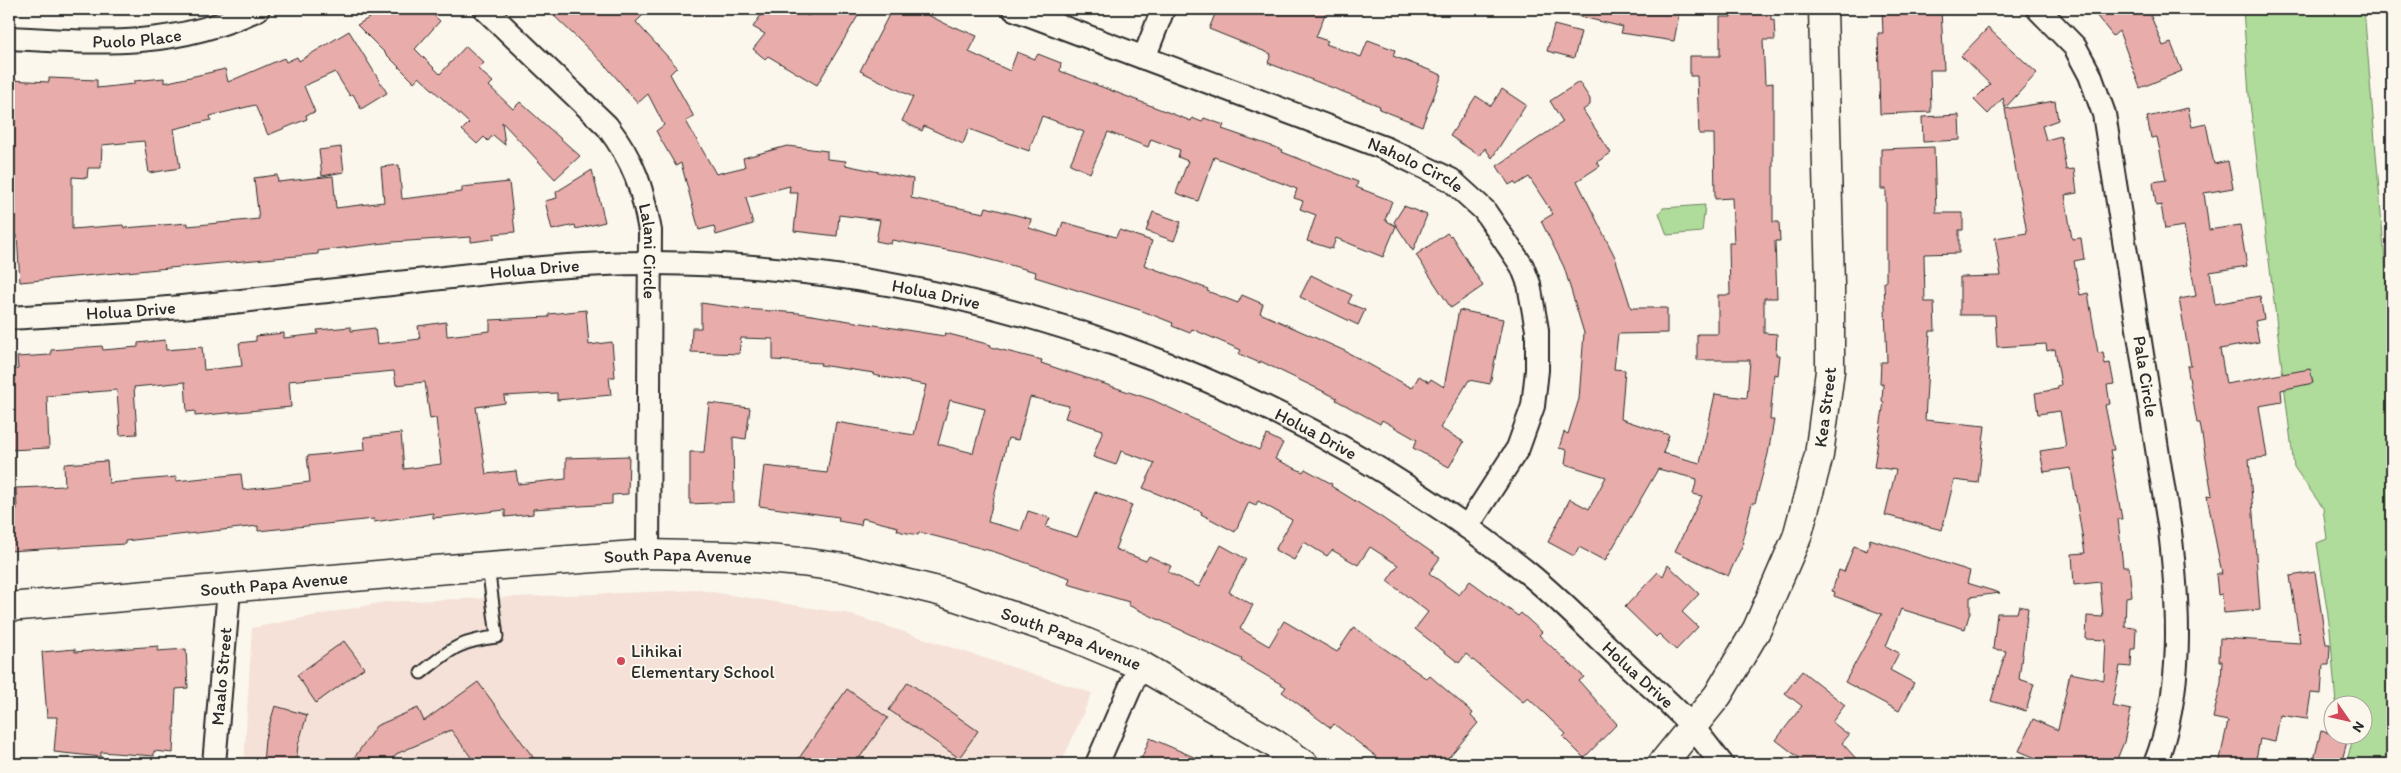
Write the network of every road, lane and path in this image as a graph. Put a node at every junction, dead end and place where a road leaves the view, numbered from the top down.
1 (258, 9) edge
2 (485, 9) edge
3 (1014, 9) edge
4 (1163, 9) edge
5 (1823, 9) edge
6 (2038, 9) edge
7 (9, 38) edge
8 (1144, 58) junction
9 (649, 263) junction
10 (9, 318) edge
11 (1467, 527) junction
12 (648, 554) junction
13 (488, 566) junction
14 (229, 589) junction
15 (9, 607) edge
16 (1140, 664) junction
17 (421, 673) dead end
18 (1693, 728) junction
19 (214, 764) edge
20 (1097, 764) edge
21 (1304, 764) edge
22 (1662, 764) edge
23 (1722, 764) edge
24 (2155, 764) edge

1 - 7 street, Puolo Place
2 - 9 street, Lalani Circle
3 - 8 street, Naholo Circle
4 - 8 street
5 - 18 street, Kea Street
6 - 24 street, Pala Circle
8 - 11 street, Naholo Circle
9 - 10 street, Holua Drive
9 - 11 street, Holua Drive
9 - 12 street, Lalani Circle
11 - 18 street, Holua Drive
12 - 13 street, South Papa Avenue
12 - 16 street, South Papa Avenue
13 - 14 street, South Papa Avenue
13 - 17 lane
14 - 15 street, South Papa Avenue
14 - 19 street, Maalo Street
16 - 20 street
16 - 21 street, South Papa Avenue
18 - 22 street, Kea Street
18 - 23 street, Holua Drive

